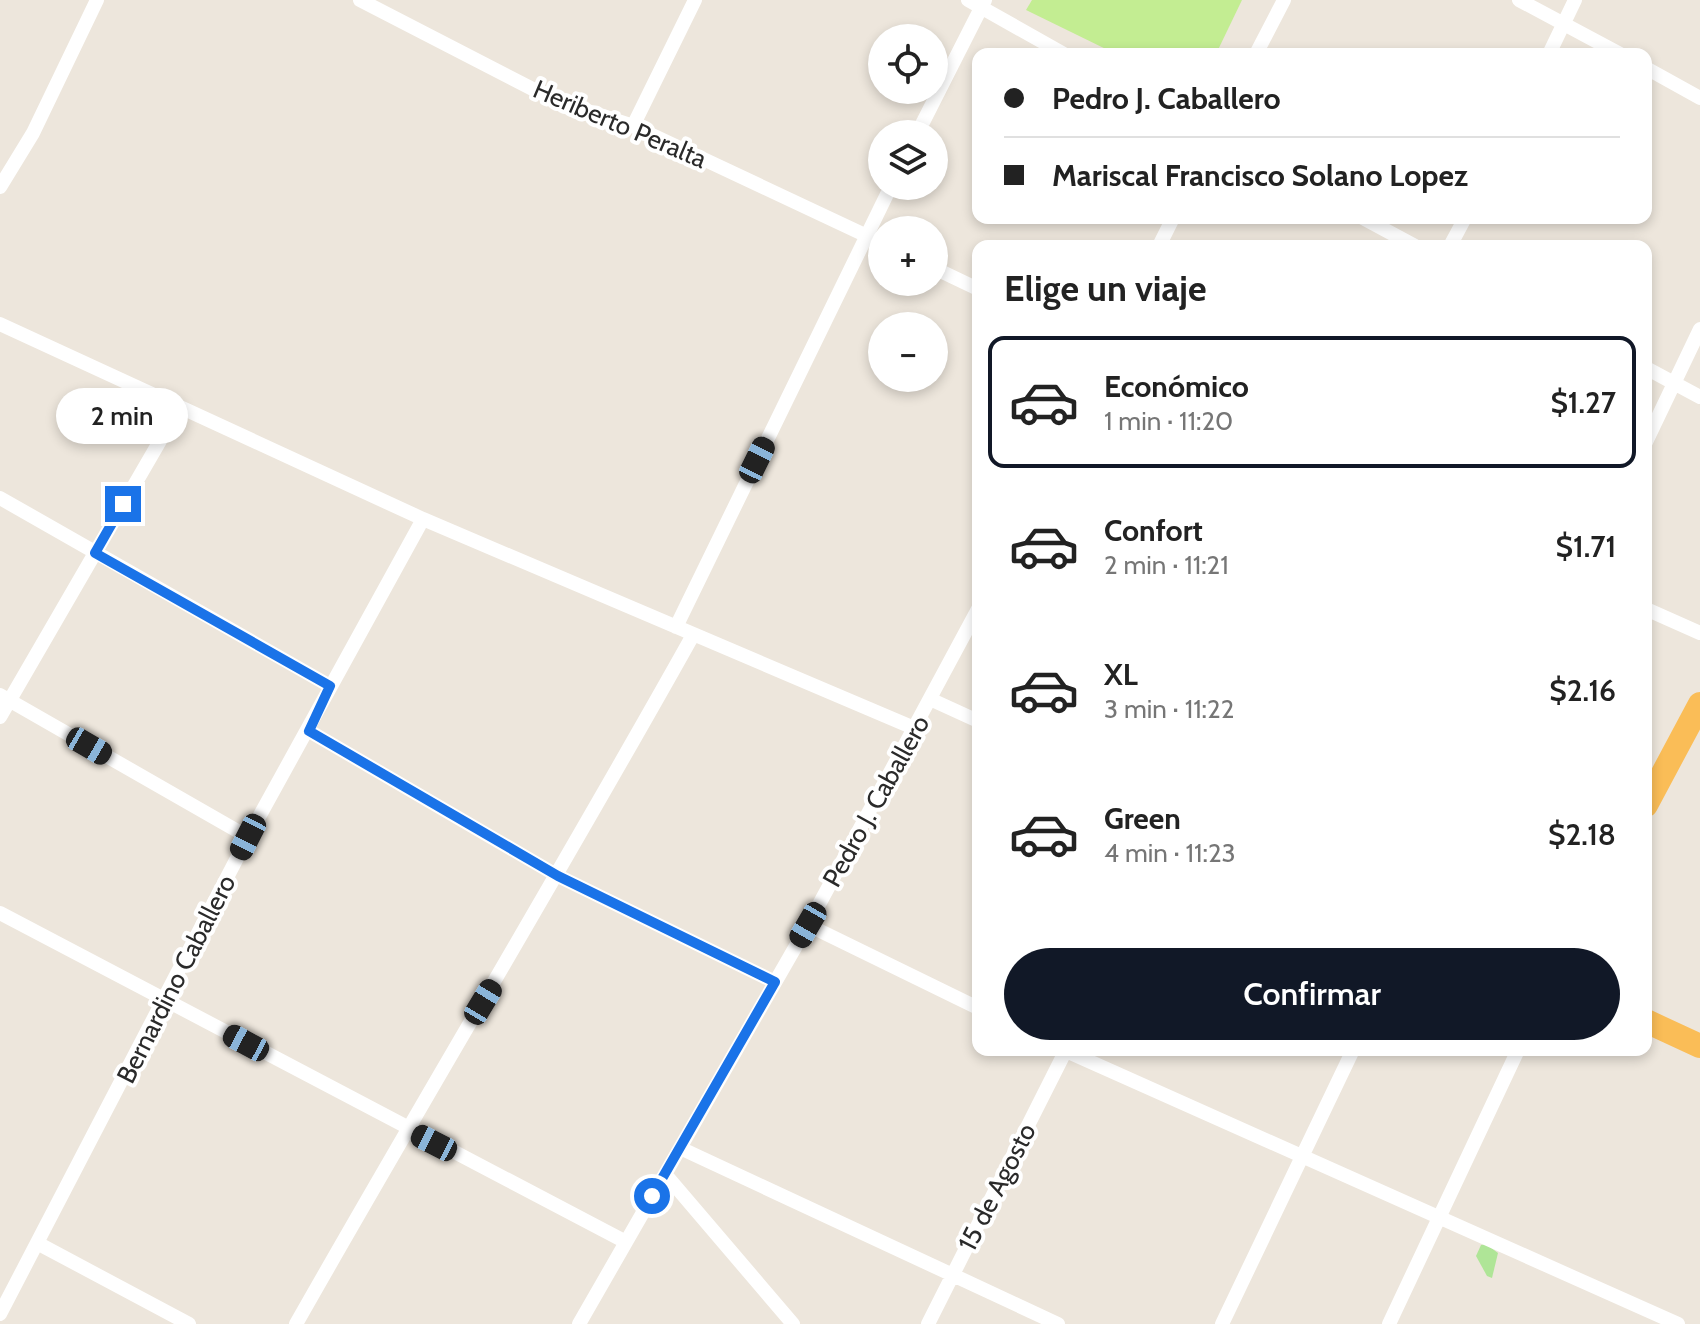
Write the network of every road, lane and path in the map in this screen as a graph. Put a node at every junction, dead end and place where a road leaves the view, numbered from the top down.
1 (97, 0) edge
2 (695, 0) edge
3 (1284, 0) edge
4 (1519, 0) edge
5 (1575, 0) edge
6 (371, 2) edge
7 (978, 3) edge
8 (1564, 24) junction
9 (1054, 48) edge
10 (1259, 48) edge
11 (1552, 48) edge
12 (1609, 48) edge
13 (1652, 71) edge
14 (1700, 98) edge
15 (924, 120) edge
16 (633, 126) junction
17 (0, 187) edge
18 (884, 200) edge
19 (1374, 224) edge
20 (866, 236) junction
21 (1404, 240) edge
22 (948, 275) edge
23 (972, 286) edge
24 (0, 324) edge
25 (1700, 329) edge
26 (1652, 371) edge
27 (1673, 383) junction
28 (1700, 397) edge
29 (179, 408) junction
30 (1652, 429) edge
31 (0, 498) edge
32 (423, 519) junction
33 (95, 553) junction
34 (1652, 612) edge
35 (972, 621) edge
36 (676, 627) junction
37 (1700, 633) edge
38 (693, 635) junction
39 (330, 686) junction
40 (5, 698) edge
41 (932, 700) junction
42 (1700, 704) edge
43 (0, 717) edge
44 (972, 718) edge
45 (914, 728) junction
46 (309, 731) junction
47 (1652, 794) edge
48 (248, 837) junction
49 (558, 876) junction
50 (0, 913) edge
51 (808, 925) junction
52 (775, 982) junction
53 (166, 1000) junction
54 (972, 1005) edge
55 (1652, 1024) edge
56 (1700, 1046) edge
57 (1062, 1056) edge
58 (1078, 1056) edge
59 (1350, 1056) edge
60 (1515, 1056) edge
61 (407, 1129) junction
62 (680, 1148) junction
63 (1302, 1157) junction
64 (665, 1174) junction
65 (1440, 1219) junction
66 (626, 1242) junction
67 (39, 1244) junction
68 (952, 1275) junction
69 (0, 1314) edge
70 (580, 1323) edge
71 (189, 1324) edge
72 (296, 1324) edge
73 (793, 1324) edge
74 (928, 1324) edge
75 (1058, 1324) edge
76 (1222, 1324) edge
77 (1389, 1324) edge
78 (1678, 1324) edge

1 - 17 street
2 - 16 street
3 - 10 street
4 - 8 street
5 - 8 street
6 - 16 street, Heriberto Peralta
7 - 9 street
7 - 15 street
8 - 11 street
8 - 12 street
13 - 14 street
16 - 20 street, Heriberto Peralta
18 - 20 street
19 - 21 street
20 - 36 street
22 - 23 street
24 - 29 street
25 - 27 street
26 - 27 street
27 - 28 street
27 - 30 street
29 - 32 street
29 - 33 street
31 - 33 street
32 - 36 street
32 - 39 street, Bernardino Caballero
33 - 39 street
33 - 40 street
34 - 37 street
35 - 41 street, Pedro J. Caballero
36 - 38 street
38 - 45 street
38 - 49 street
39 - 46 street, Bernardino Caballero
40 - 43 street
40 - 48 street
41 - 44 street
41 - 45 street, Pedro J. Caballero
42 - 47 highway
45 - 51 street, Pedro J. Caballero
46 - 48 street, Bernardino Caballero
46 - 49 street
48 - 53 street, Bernardino Caballero
49 - 52 street
49 - 61 street
50 - 53 street
51 - 52 street, Pedro J. Caballero
51 - 54 street
52 - 62 street, Pedro J. Caballero
53 - 61 street
53 - 67 street, Bernardino Caballero
55 - 56 highway
57 - 68 street, 15 de Agosto
58 - 63 street
59 - 63 street
60 - 65 street
61 - 66 street
61 - 72 street
62 - 64 street, Pedro J. Caballero
62 - 68 street
63 - 65 street
63 - 76 street
64 - 66 street, Pedro J. Caballero
64 - 73 street
65 - 77 street
65 - 78 street
66 - 70 street, Pedro J. Caballero
67 - 69 street, Bernardino Caballero
67 - 71 street
68 - 74 street, 15 de Agosto
68 - 75 street

